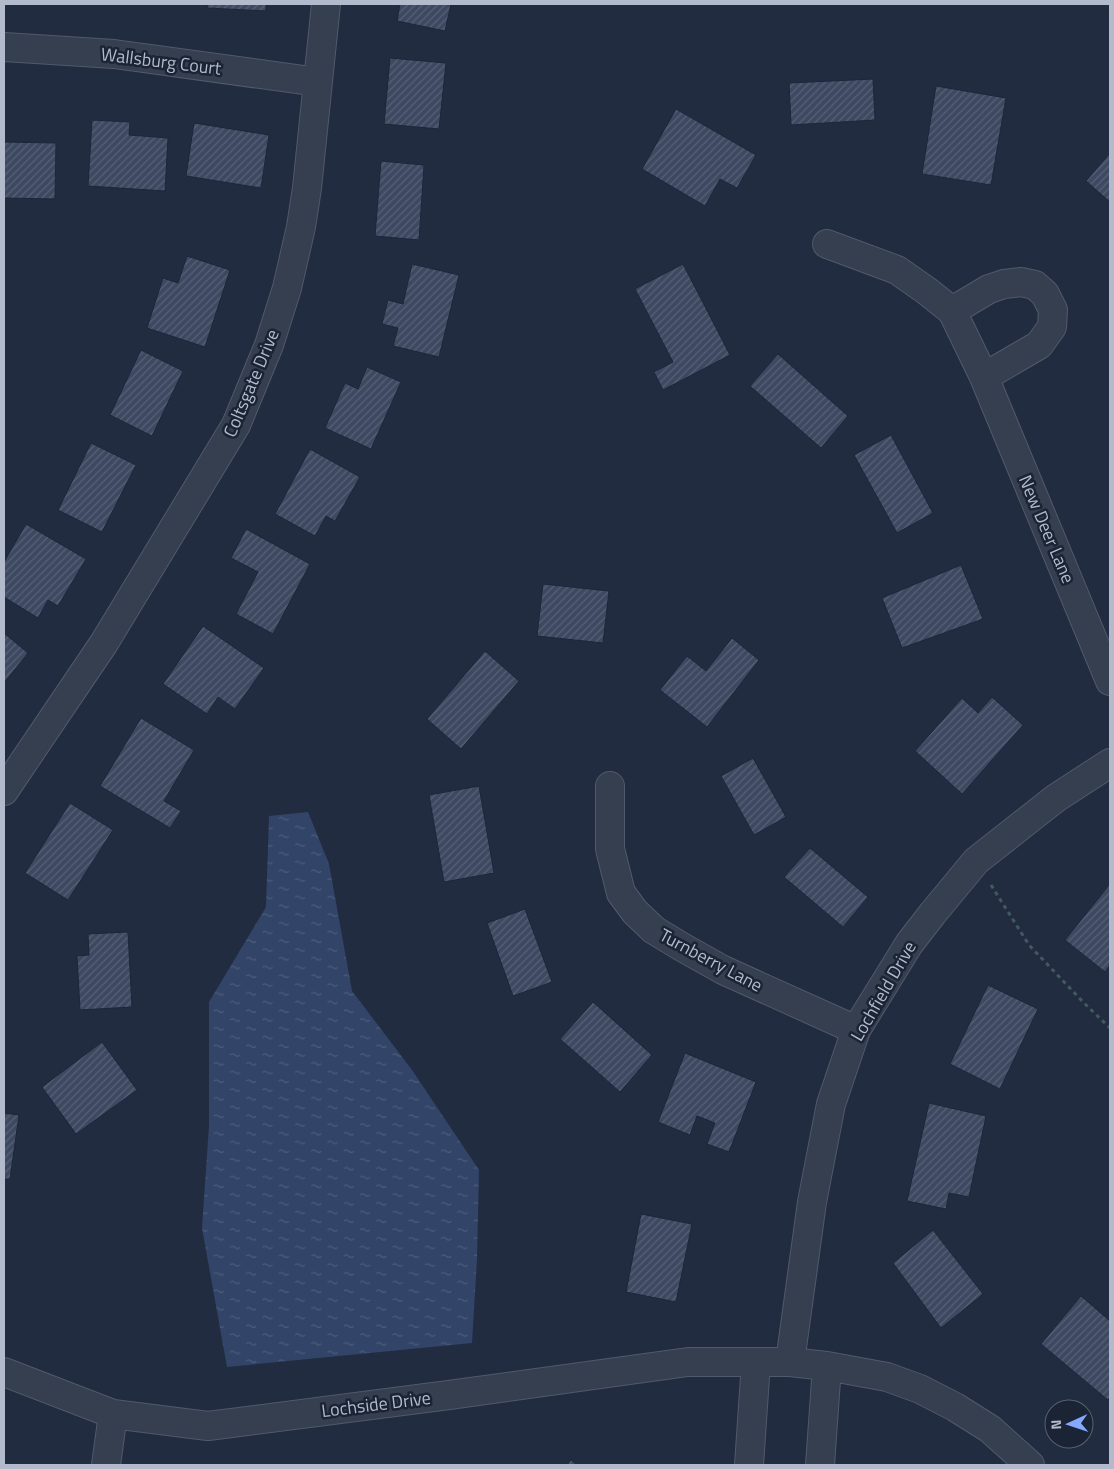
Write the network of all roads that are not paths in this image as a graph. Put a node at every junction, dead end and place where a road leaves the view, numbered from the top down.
1 (326, 4) edge
2 (4, 47) edge
3 (318, 82) junction
4 (827, 244) dead end
5 (952, 311) junction
6 (984, 378) junction
7 (1110, 681) edge
8 (1110, 763) edge
9 (610, 786) dead end
10 (4, 792) edge
11 (856, 1030) junction
12 (756, 1362) junction
13 (790, 1362) junction
14 (827, 1366) junction
15 (4, 1372) edge
16 (113, 1414) junction
17 (106, 1465) edge
18 (749, 1465) edge
19 (820, 1465) edge
20 (1030, 1465) edge

1 - 3 street, Coltsgate Drive
2 - 3 street, Wallsburg Court
3 - 10 street, Coltsgate Drive
4 - 5 street, New Deer Lane
5 - 6 street, New Deer Lane
5 - 6 street
6 - 7 street, New Deer Lane
8 - 11 street, Lochfield Drive
9 - 11 street, Turnberry Lane
11 - 13 street, Lochfield Drive
12 - 13 street, Lochside Drive
12 - 16 street, Lochside Drive
12 - 18 street
13 - 14 street, Lochside Drive
14 - 19 street
14 - 20 street, Lochside Drive
15 - 16 street, Lochside Drive
16 - 17 street

